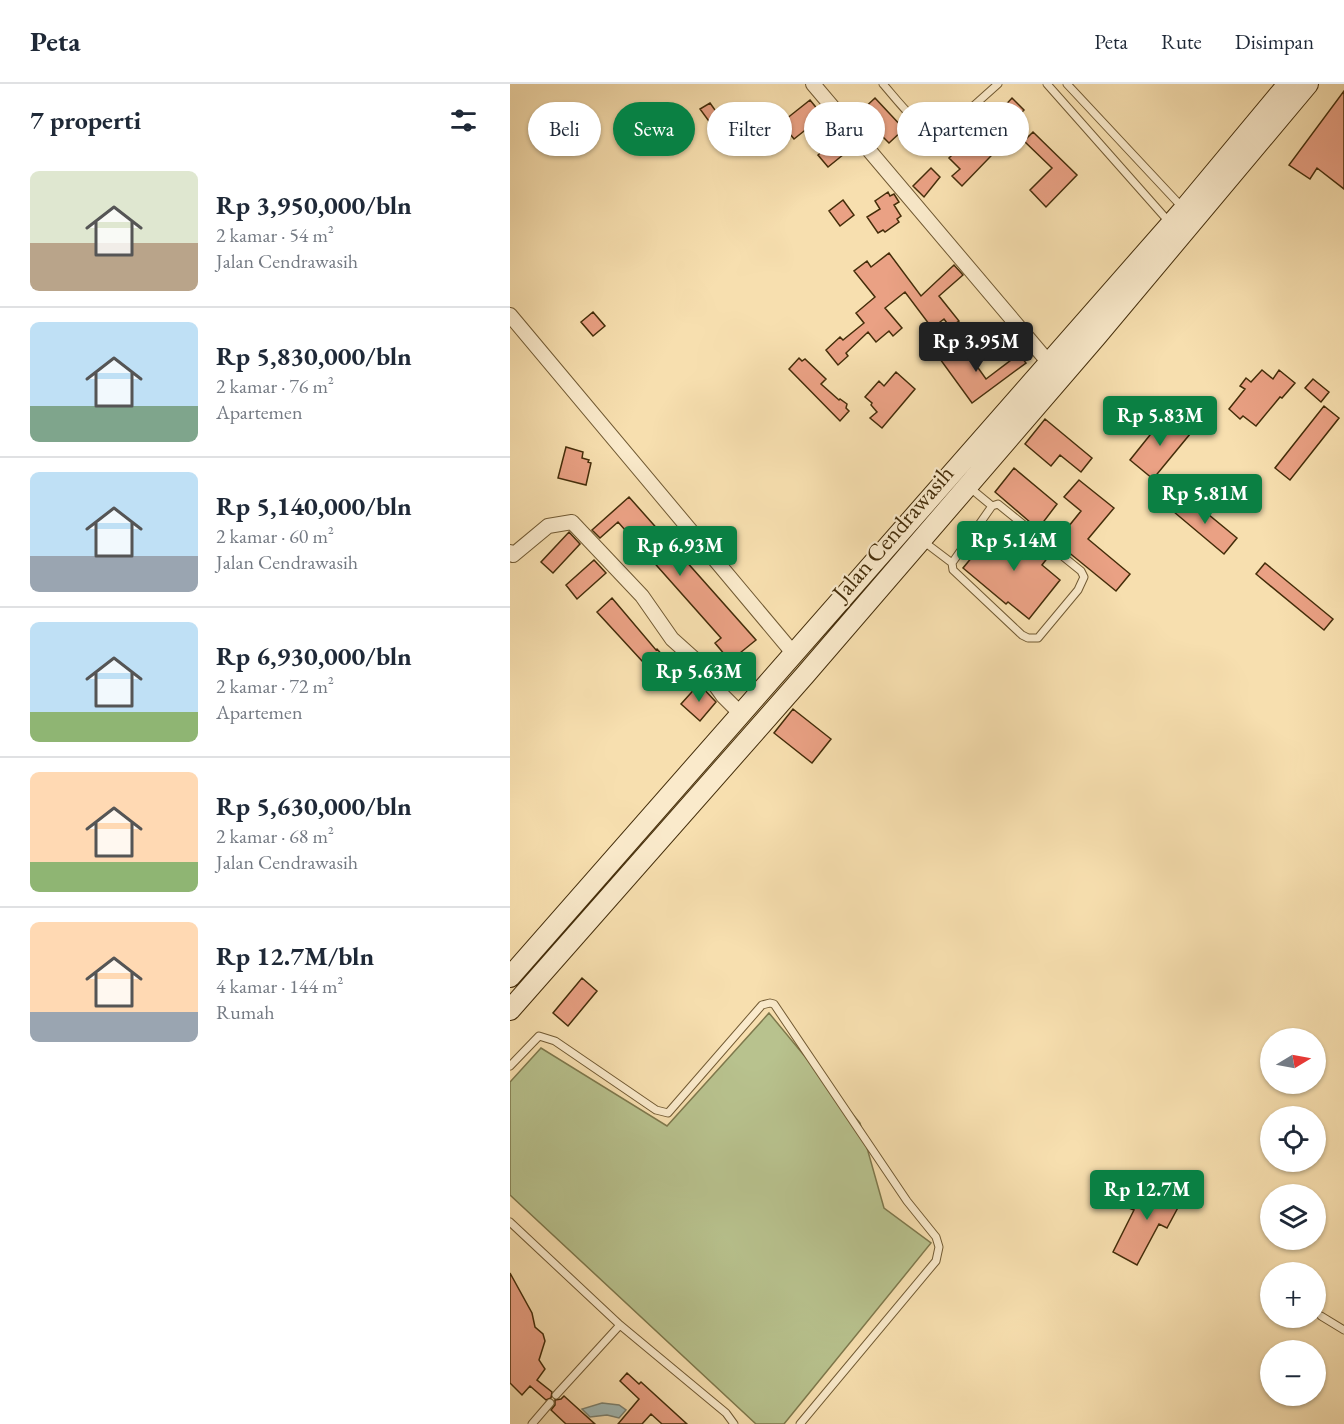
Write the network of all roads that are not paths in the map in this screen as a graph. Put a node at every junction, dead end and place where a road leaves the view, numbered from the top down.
1 (813, 84) edge
2 (883, 84) edge
3 (998, 84) edge
4 (1047, 84) edge
5 (1066, 84) edge
6 (1288, 84) edge
7 (1308, 84) edge
8 (1190, 215) junction
9 (1176, 230) junction
10 (510, 315) edge
11 (1050, 364) junction
12 (968, 486) junction
13 (992, 506) junction
14 (921, 540) junction
15 (510, 552) edge
16 (952, 563) junction
17 (794, 654) junction
18 (741, 714) junction
19 (510, 977) edge
20 (510, 1010) edge
21 (510, 1066) edge
22 (510, 1222) edge
23 (1326, 1319) edge
24 (620, 1324) junction
25 (1344, 1330) edge
26 (556, 1395) dead end
27 (550, 1403) dead end
28 (532, 1424) edge
29 (734, 1424) edge
30 (800, 1424) edge

1 - 11 street
2 - 3 lane
4 - 9 lane
5 - 8 lane
6 - 8 main road, Jalan Cendrawasih
7 - 8 main road, Jalan Cendrawasih
8 - 9 main road, Jalan Cendrawasih
9 - 11 main road, Jalan Cendrawasih
9 - 12 main road, Jalan Cendrawasih
10 - 17 street
11 - 17 main road, Jalan Cendrawasih
12 - 13 lane
12 - 14 main road, Jalan Cendrawasih
13 - 16 lane
13 - 16 lane
14 - 16 lane
14 - 20 main road, Jalan Cendrawasih
15 - 18 street
17 - 18 main road, Jalan Cendrawasih
18 - 19 main road, Jalan Cendrawasih
21 - 30 lane
22 - 24 lane
23 - 25 lane
24 - 26 lane
24 - 29 lane
27 - 28 lane

